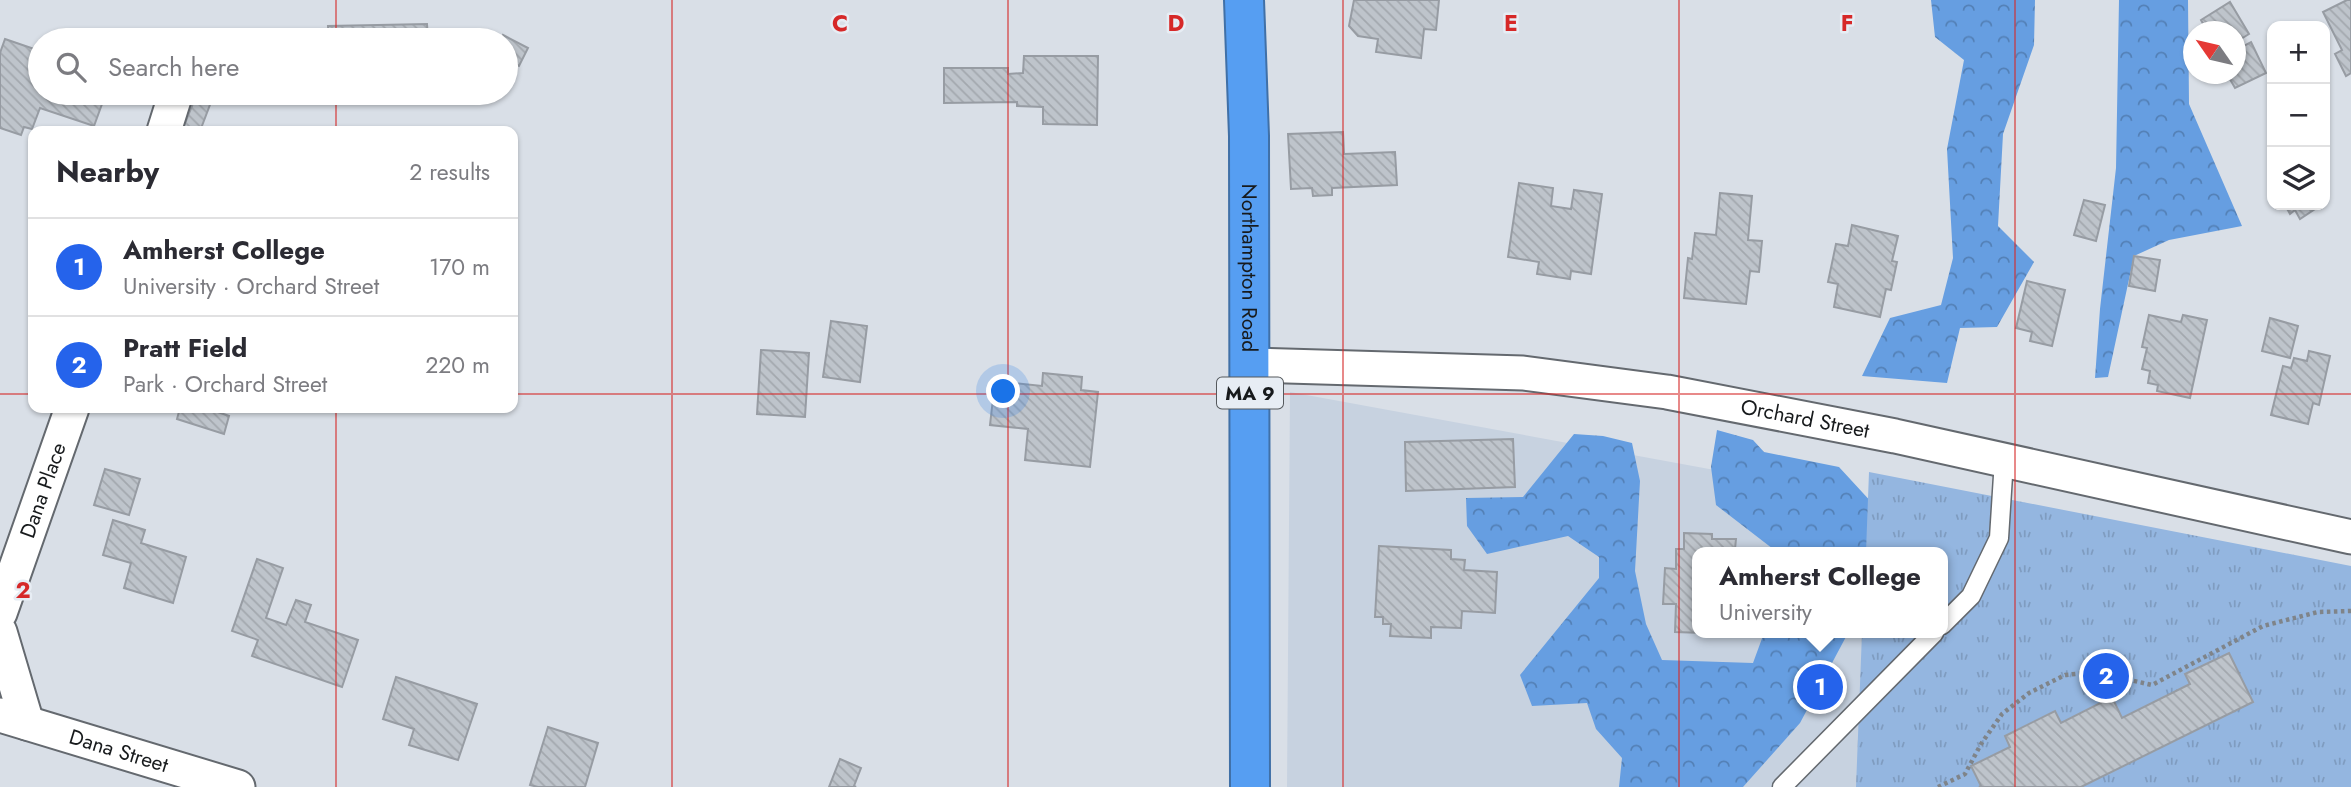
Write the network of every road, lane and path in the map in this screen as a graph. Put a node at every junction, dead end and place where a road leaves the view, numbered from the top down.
1 (1244, 0) edge
2 (172, 105) edge
3 (165, 126) edge
4 (1251, 365) junction
5 (70, 413) edge
6 (2004, 460) junction
7 (2351, 537) edge
8 (2351, 611) edge
9 (0, 613) edge
10 (1948, 619) edge
11 (0, 632) edge
12 (1929, 638) edge
13 (13, 719) edge
14 (238, 787) edge
15 (1250, 787) edge
16 (1782, 787) edge
17 (1938, 787) edge

1 - 4 highway, Northampton Road / MA 9
2 - 3 street
4 - 6 street, Orchard Street
4 - 15 highway, Northampton Road / MA 9
5 - 9 street, Dana Place
6 - 7 street, Orchard Street
6 - 10 lane
8 - 17 path
11 - 13 street
12 - 16 lane
13 - 14 street, Dana Street

